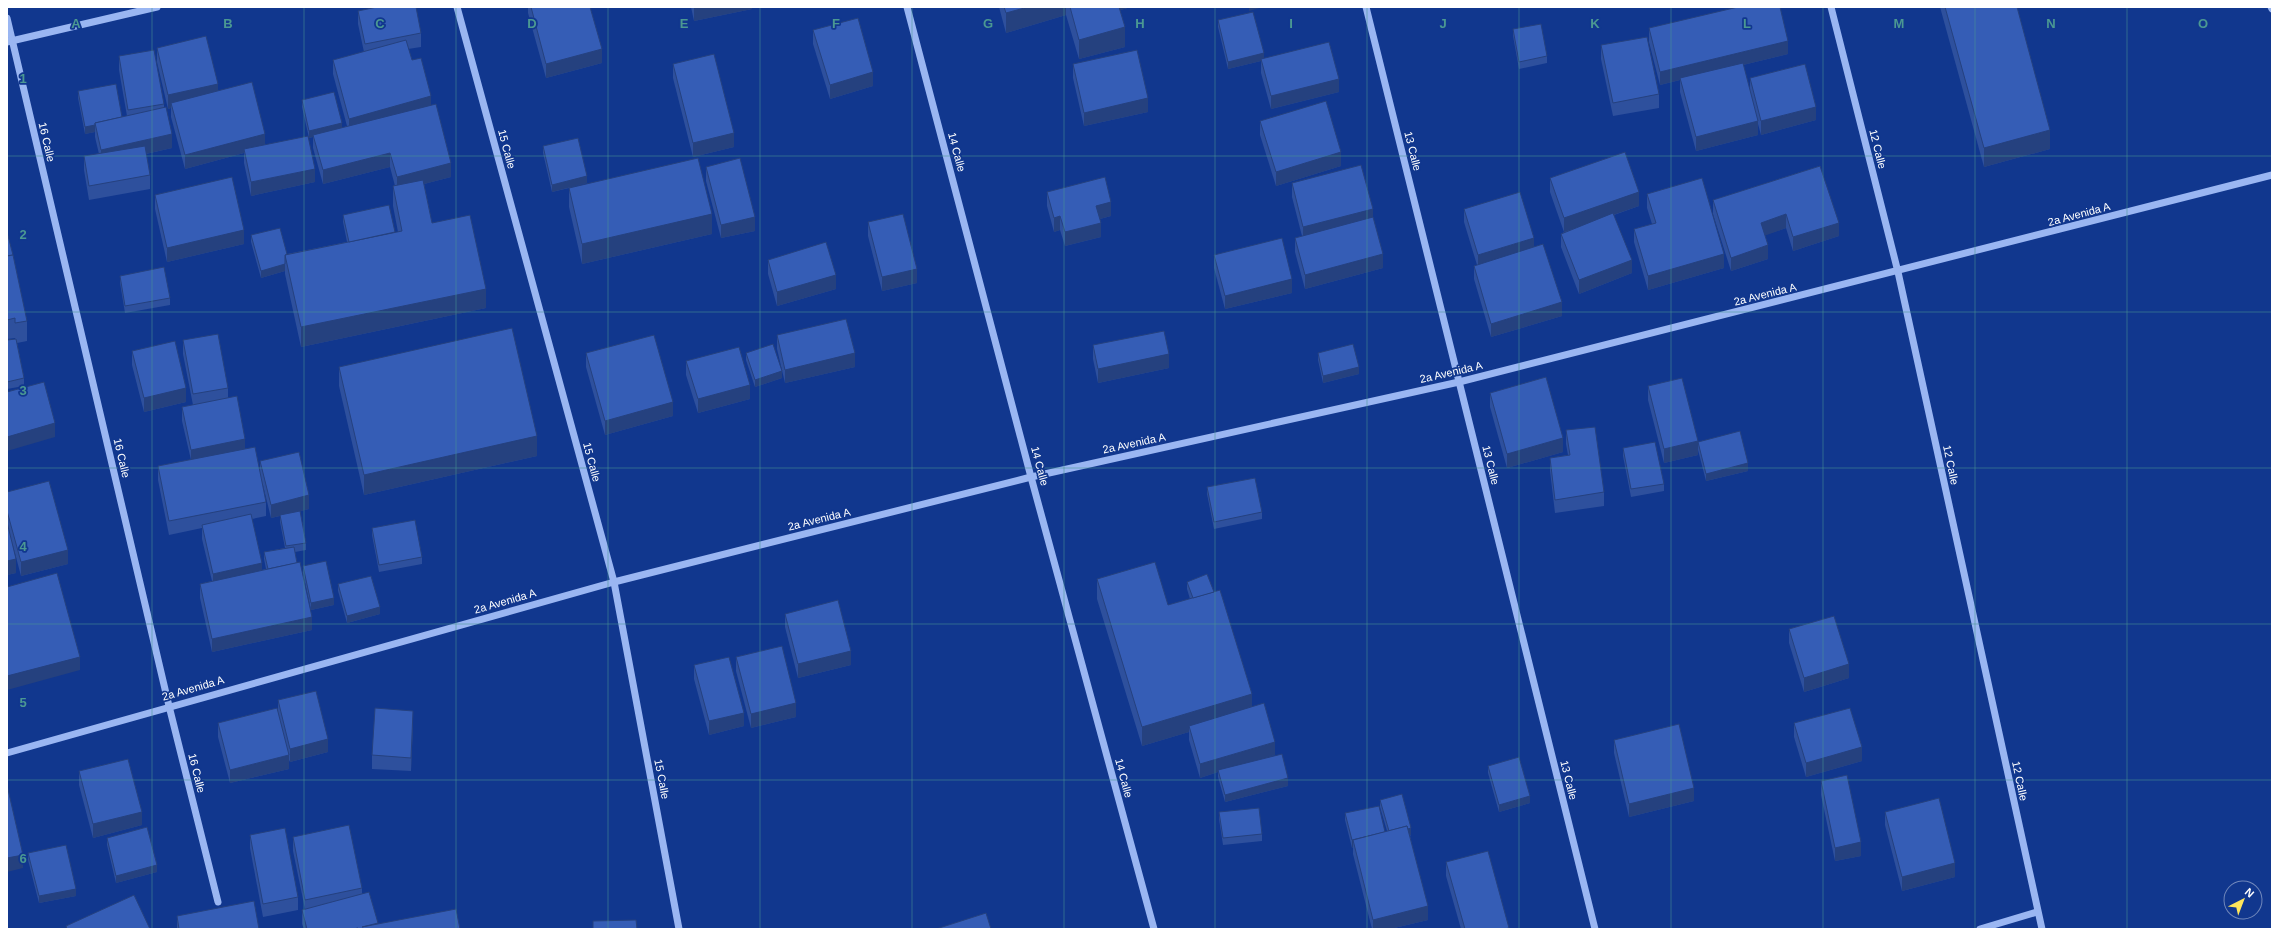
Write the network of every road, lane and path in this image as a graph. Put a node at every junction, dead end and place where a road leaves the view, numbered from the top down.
1 (157, 7) edge
2 (457, 7) edge
3 (907, 7) edge
4 (1366, 7) edge
5 (1832, 7) edge
6 (7, 18) edge
7 (10, 42) edge
8 (2272, 175) edge
9 (1898, 272) junction
10 (1459, 382) junction
11 (1031, 477) junction
12 (614, 582) junction
13 (169, 706) junction
14 (7, 753) edge
15 (218, 902) dead end
16 (2037, 912) junction
17 (679, 929) edge
18 (1154, 929) edge
19 (1595, 929) edge
20 (1980, 929) edge
21 (2042, 929) edge

1 - 7 street
2 - 12 street, 15 Calle
3 - 11 street, 14 Calle
4 - 10 street, 13 Calle
5 - 9 street, 12 Calle
6 - 7 street, 16 Calle
7 - 13 street, 16 Calle
8 - 9 street, 2a Avenida A
9 - 10 street, 2a Avenida A
9 - 16 street, 12 Calle
10 - 11 street, 2a Avenida A
10 - 19 street, 13 Calle
11 - 12 street, 2a Avenida A
11 - 18 street, 14 Calle
12 - 13 street, 2a Avenida A
12 - 17 street, 15 Calle
13 - 14 street, 2a Avenida A
13 - 15 street, 16 Calle
16 - 20 street
16 - 21 street, 12 Calle

